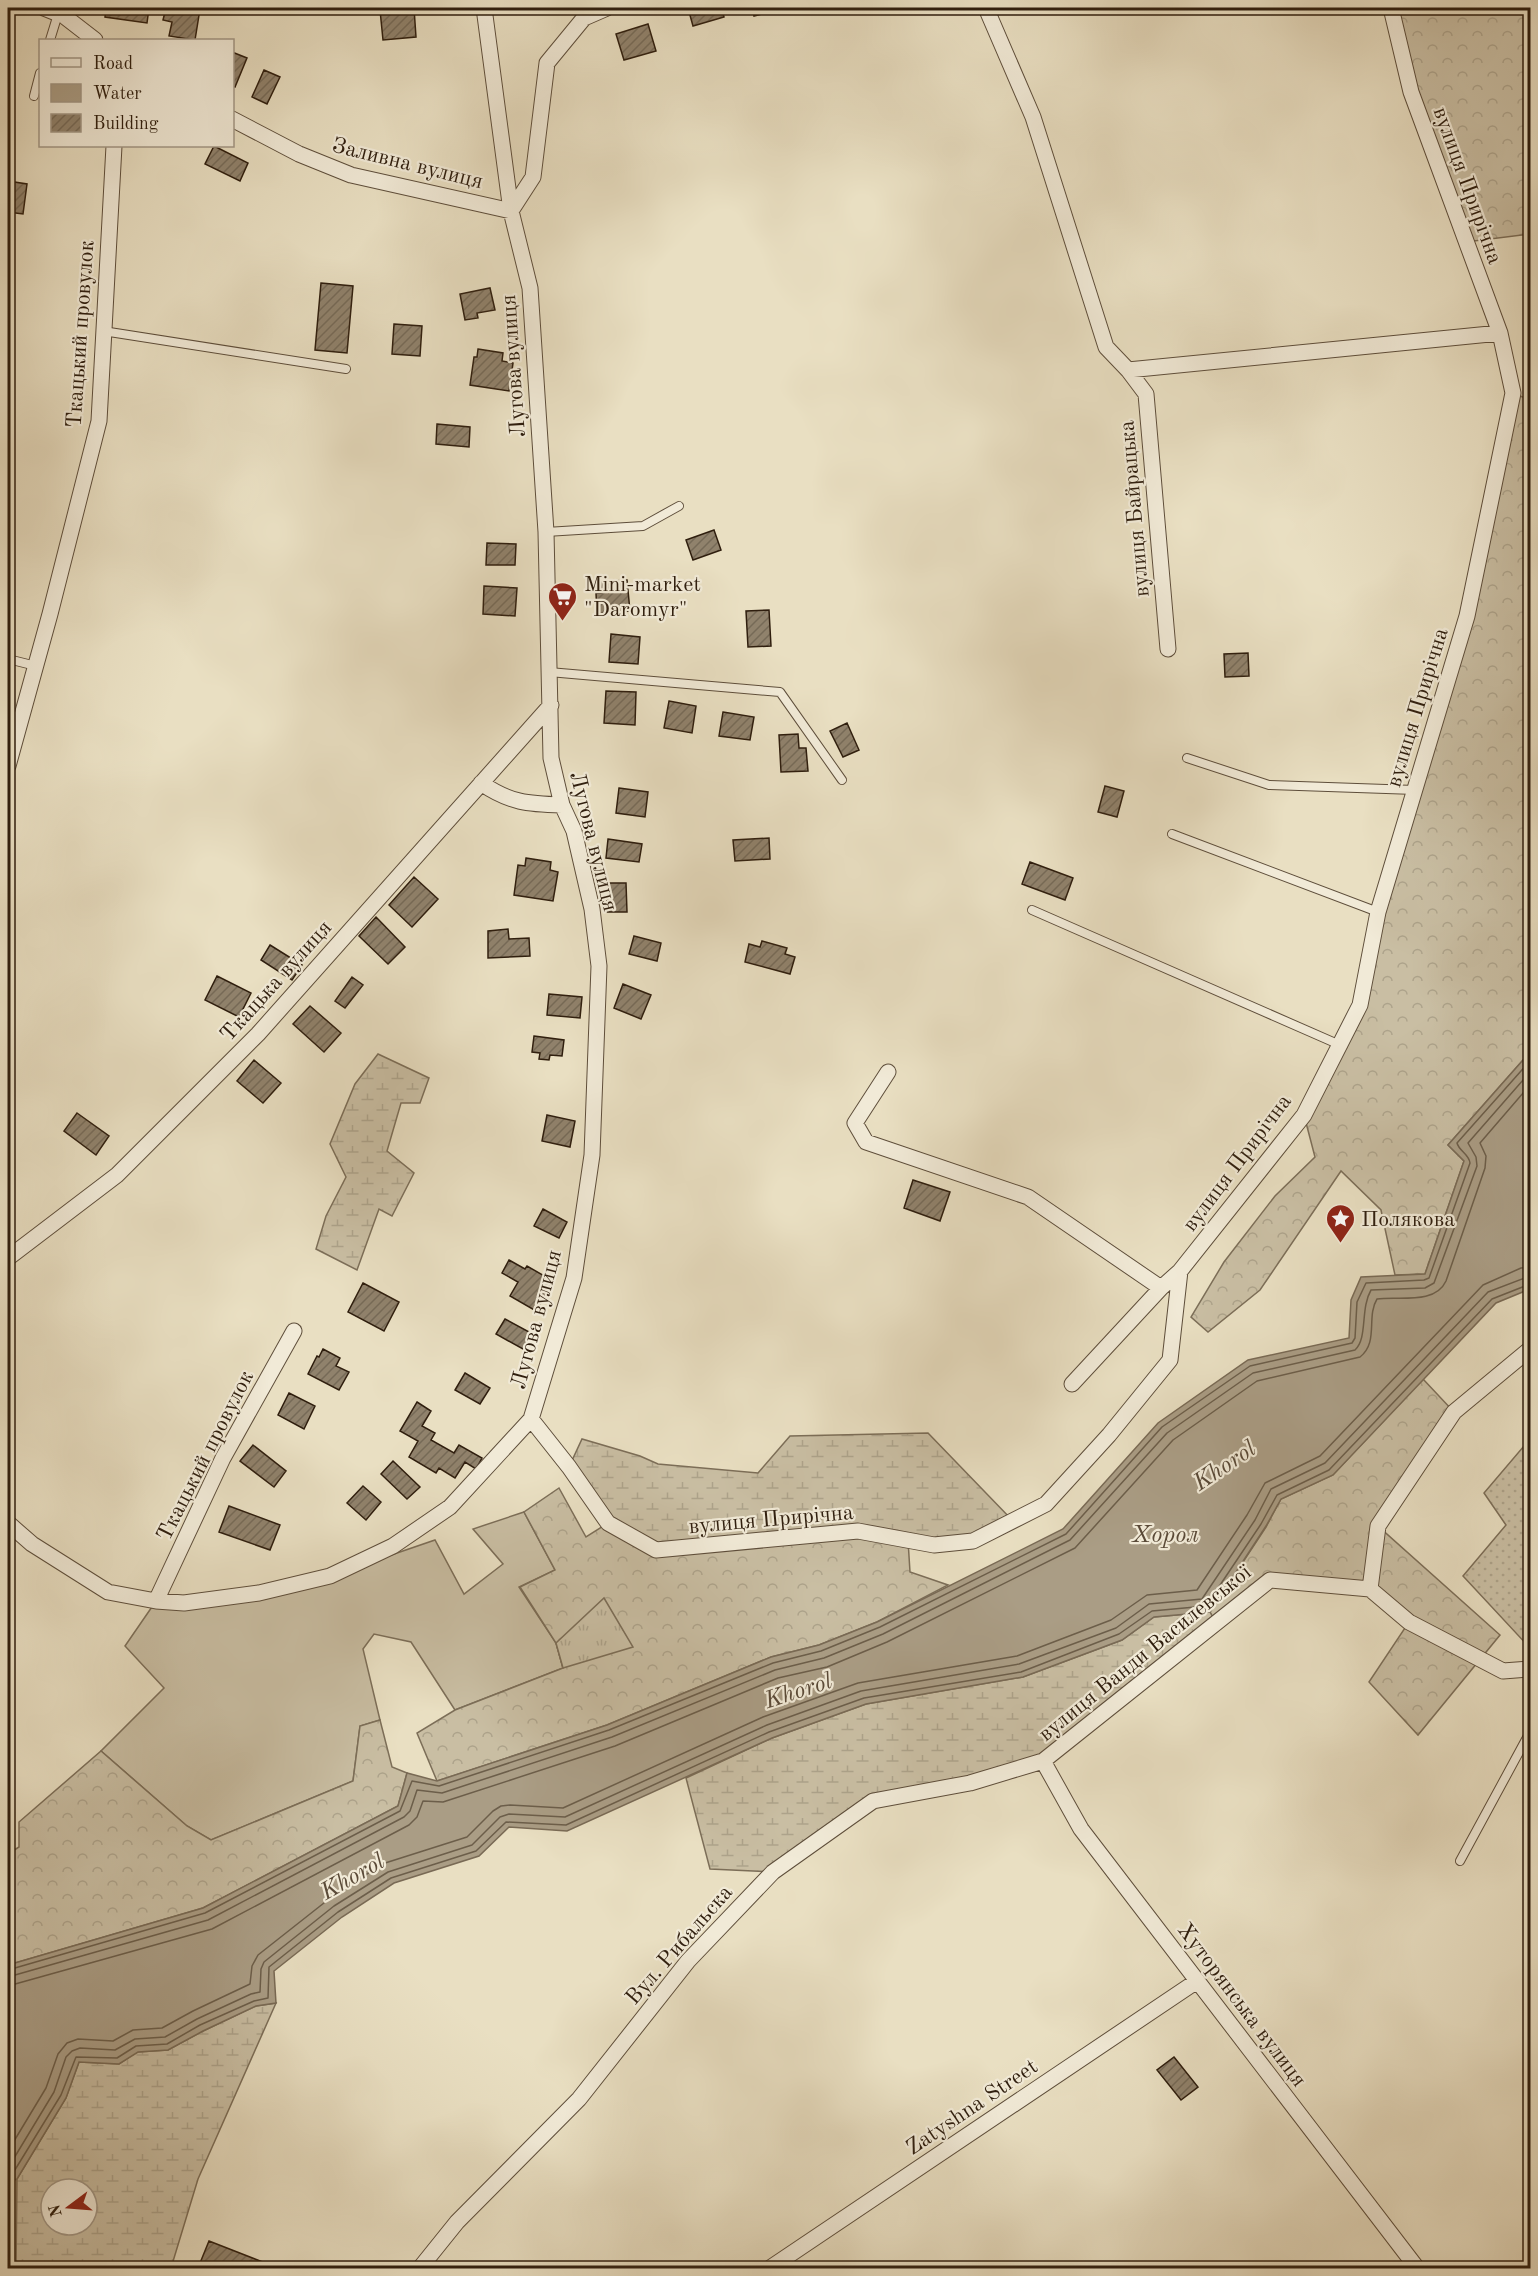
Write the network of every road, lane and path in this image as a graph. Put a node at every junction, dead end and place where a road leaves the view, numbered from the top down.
1 (484, 8) edge
2 (607, 8) edge
3 (986, 8) edge
4 (1391, 8) edge
5 (51, 10) edge
6 (50, 39) edge
7 (94, 39) edge
8 (39, 77) edge
9 (34, 96) dead end
10 (234, 120) edge
11 (114, 147) edge
12 (511, 210) junction
13 (103, 331) junction
14 (1500, 333) junction
15 (346, 369) dead end
16 (1128, 370) junction
17 (679, 506) dead end
18 (546, 532) junction
19 (1168, 650) dead end
20 (8, 659) edge
21 (36, 666) junction
22 (549, 672) junction
23 (551, 705) junction
24 (1187, 758) dead end
25 (8, 766) edge
26 (842, 780) dead end
27 (481, 783) junction
28 (1414, 790) junction
29 (562, 805) junction
30 (1172, 834) dead end
31 (1032, 910) dead end
32 (1378, 912) junction
33 (1340, 1045) junction
34 (888, 1072) dead end
35 (8, 1258) edge
36 (1179, 1271) junction
37 (1161, 1288) junction
38 (294, 1331) dead end
39 (1530, 1349) edge
40 (1072, 1384) dead end
41 (531, 1419) junction
42 (8, 1523) edge
43 (1370, 1589) junction
44 (156, 1601) junction
45 (1530, 1669) edge
46 (1530, 1732) edge
47 (1043, 1761) junction
48 (1460, 1861) dead end
49 (1197, 1981) junction
50 (420, 2268) edge
51 (770, 2268) edge
52 (1417, 2268) edge

1 - 12 street, Лугова вулиця
2 - 12 street
3 - 16 street, вулиця Байрацька
4 - 14 street, вулиця Прирічна
5 - 6 lane
5 - 7 street
8 - 9 lane
10 - 12 street, Заливна вулиця
11 - 13 street, Ткацький провулок
12 - 18 street, Лугова вулиця
13 - 15 lane
13 - 21 street, Ткацький провулок
14 - 16 street
14 - 28 street, вулиця Прирічна
16 - 19 street, вулиця Байрацька
17 - 18 lane
18 - 22 street, Лугова вулиця
20 - 21 lane
21 - 25 street, Ткацький провулок
22 - 23 street, Лугова вулиця
22 - 26 lane
23 - 27 street, Ткацька вулиця
23 - 29 street, Лугова вулиця
24 - 28 lane
27 - 29 street
27 - 35 street, Ткацька вулиця
28 - 32 street, вулиця Прирічна
29 - 41 street, Лугова вулиця
30 - 32 lane
31 - 33 lane
32 - 33 street, вулиця Прирічна
33 - 36 street, вулиця Прирічна
34 - 37 street
36 - 37 street
36 - 41 street, вулиця Прирічна
37 - 40 street
38 - 44 street, Ткацький провулок
39 - 43 street
41 - 44 street, Лугова вулиця
42 - 44 street
43 - 45 street
43 - 47 street, вулиця Ванди Василевської
46 - 48 lane
47 - 49 street, Хуторянська вулиця
47 - 50 street, Вул. Рибальска
49 - 51 street, Zatyshna Street
49 - 52 street, Хуторянська вулиця

